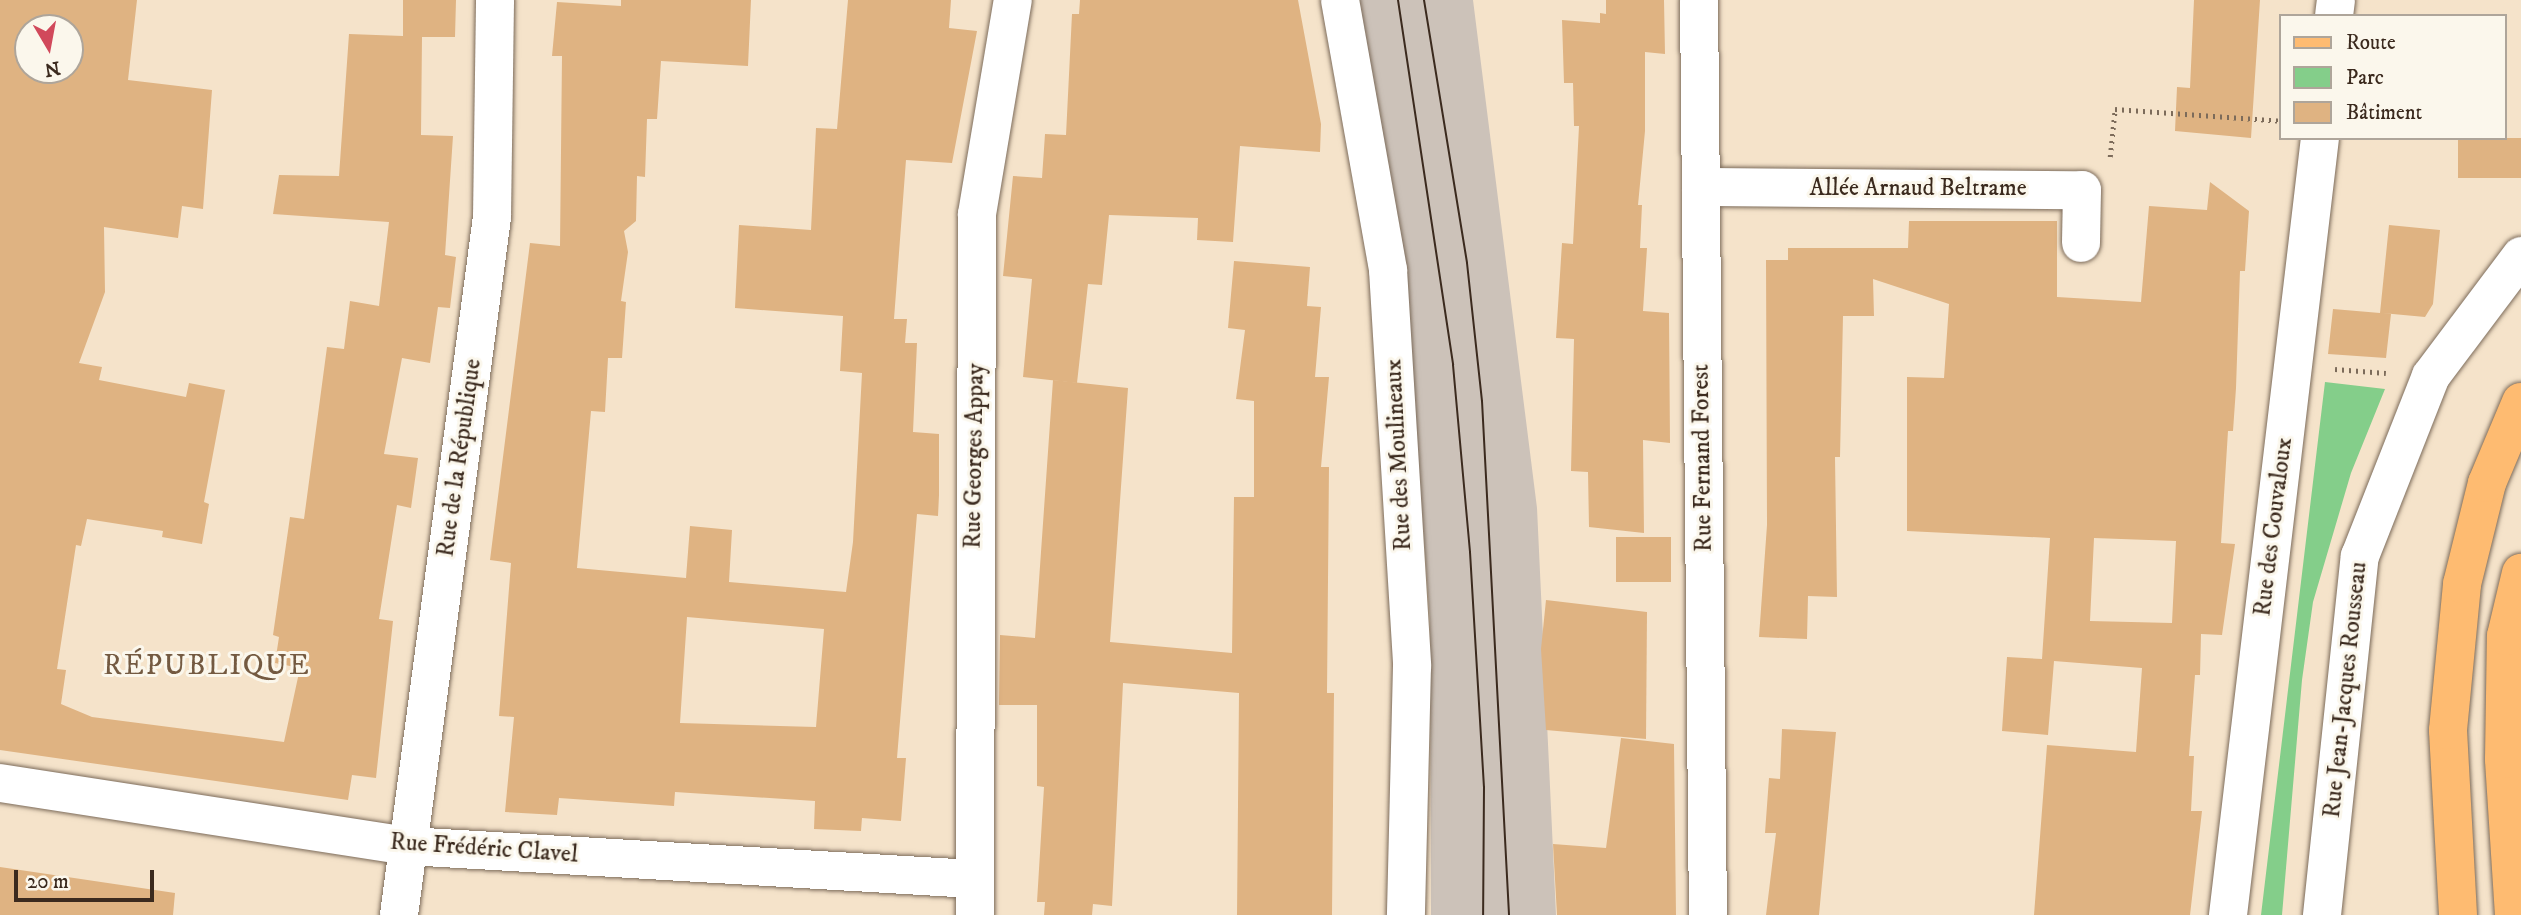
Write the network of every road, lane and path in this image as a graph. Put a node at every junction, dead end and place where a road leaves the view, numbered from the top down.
1 (495, 0) edge
2 (1013, 0) edge
3 (1340, 0) edge
4 (1699, 0) edge
5 (2115, 109) dead end
6 (2280, 121) edge
7 (2320, 140) edge
8 (1701, 187) junction
9 (2081, 243) dead end
10 (2521, 256) edge
11 (2295, 366) junction
12 (2431, 376) junction
13 (2521, 402) edge
14 (2521, 573) edge
15 (0, 783) edge
16 (408, 846) junction
17 (974, 897) edge
18 (399, 915) edge
19 (1406, 915) edge
20 (1708, 915) edge
21 (2228, 915) edge
22 (2322, 915) edge
23 (2458, 915) edge
24 (2514, 915) edge

1 - 16 street, Rue de la République
2 - 17 street, Rue Georges Appay
3 - 19 street, Rue des Moulineaux
4 - 8 street, Rue Fernand Forest
5 - 6 path
7 - 11 street, Rue des Couvaloux
8 - 9 street, Allée Arnaud Beltrame
8 - 20 street, Rue Fernand Forest
10 - 12 street, Rue Jean-Jacques Rousseau
11 - 12 path
11 - 21 street, Rue des Couvaloux
12 - 22 street, Rue Jean-Jacques Rousseau
13 - 23 main road
14 - 24 main road
15 - 16 street, Rue Frédéric Clavel
16 - 17 street, Rue Frédéric Clavel
16 - 18 street, Rue de la République

